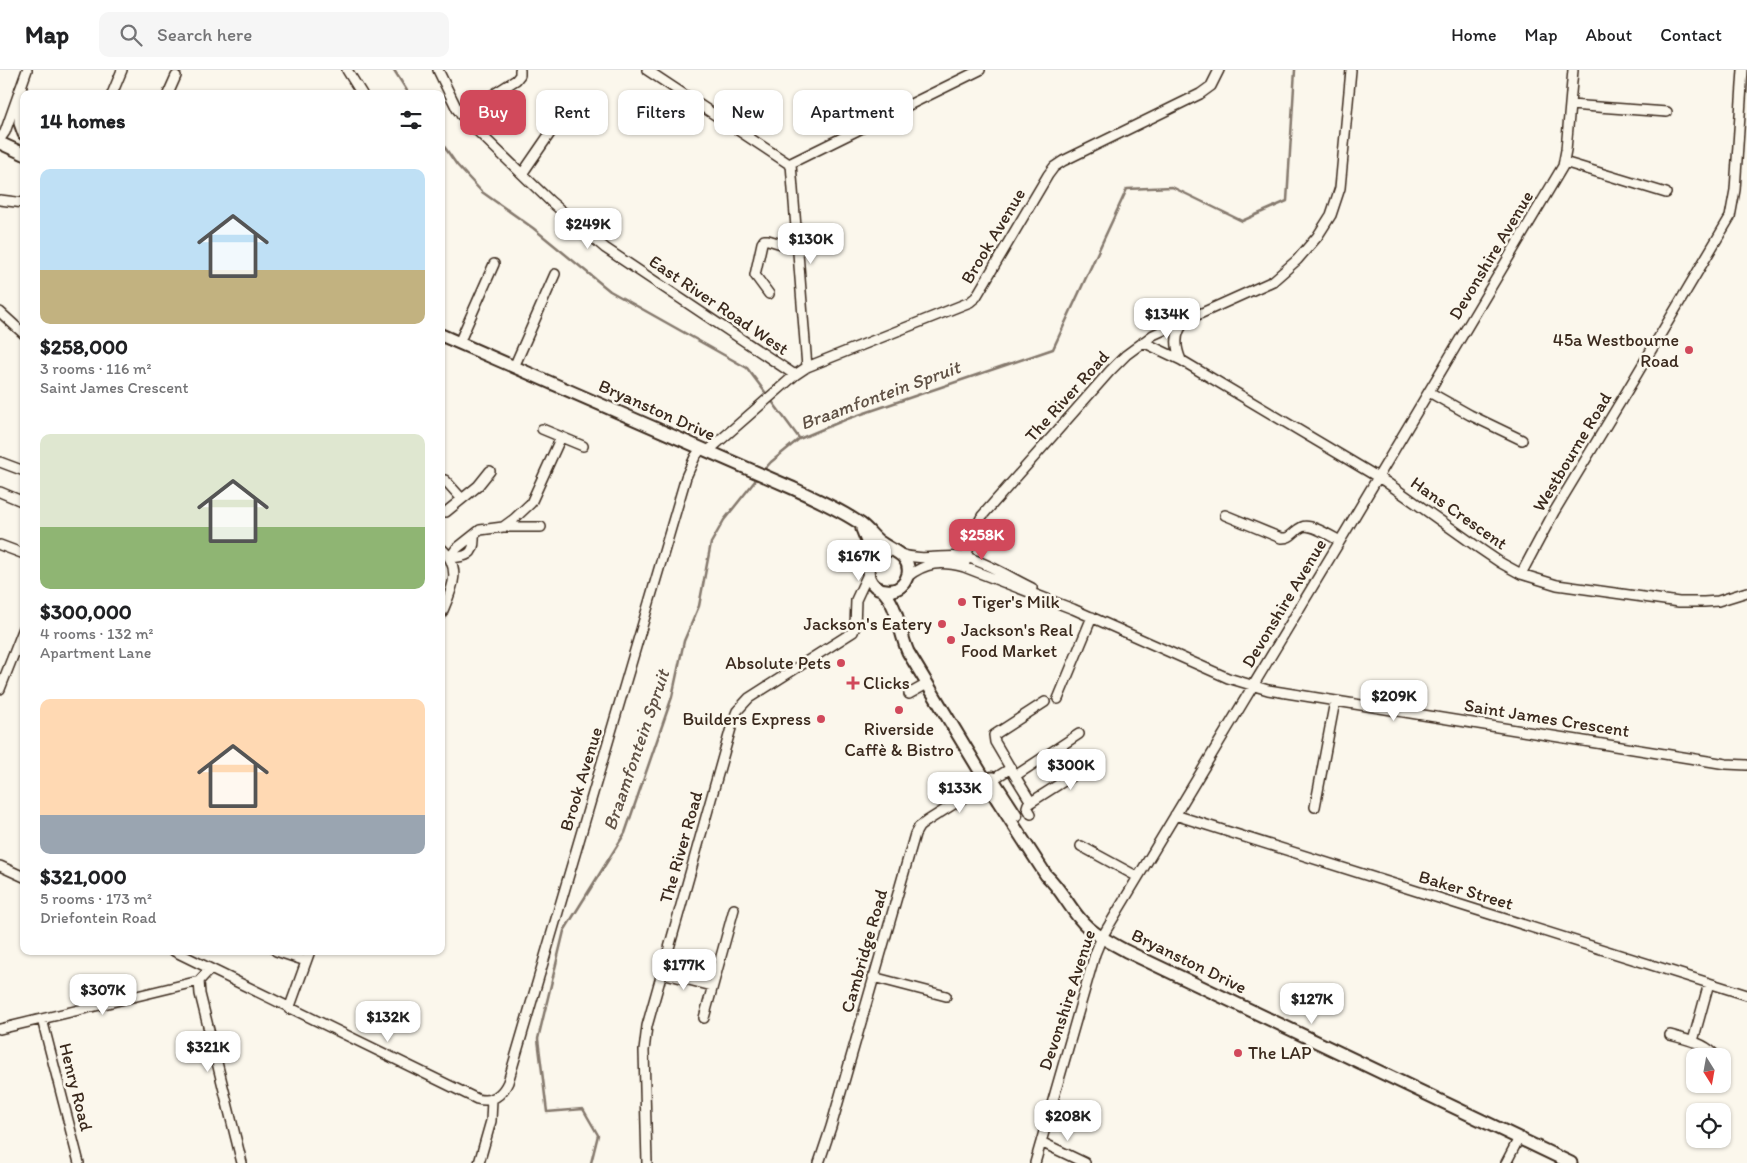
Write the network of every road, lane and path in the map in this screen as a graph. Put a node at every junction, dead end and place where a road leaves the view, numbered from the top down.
1 (27, 70) edge
2 (122, 70) edge
3 (347, 70) edge
4 (438, 70) edge
5 (520, 70) edge
6 (647, 70) edge
7 (980, 70) edge
8 (1219, 70) edge
9 (1351, 70) edge
10 (1573, 70) edge
11 (1743, 70) edge
12 (176, 76) dead end
13 (21, 90) edge
14 (114, 90) edge
15 (170, 90) edge
16 (360, 90) edge
17 (500, 90) edge
18 (20, 93) edge
19 (1570, 105) junction
20 (460, 112) edge
21 (1667, 112) dead end
22 (482, 135) edge
23 (549, 135) edge
24 (1, 145) edge
25 (20, 152) edge
26 (20, 157) edge
27 (1564, 162) junction
28 (791, 164) junction
29 (522, 174) junction
30 (1666, 193) dead end
31 (0, 200) edge
32 (20, 202) edge
33 (798, 249) junction
34 (494, 264) dead end
35 (555, 274) dead end
36 (769, 294) dead end
37 (0, 312) edge
38 (1189, 317) junction
39 (20, 330) edge
40 (445, 337) edge
41 (1143, 342) junction
42 (459, 343) junction
43 (1181, 360) junction
44 (514, 367) junction
45 (807, 367) junction
46 (795, 375) junction
47 (1429, 392) junction
48 (542, 429) dead end
49 (561, 437) junction
50 (1522, 440) dead end
51 (583, 446) dead end
52 (704, 450) junction
53 (0, 462) edge
54 (20, 470) edge
55 (490, 472) dead end
56 (1378, 477) junction
57 (445, 480) edge
58 (0, 492) edge
59 (462, 499) junction
60 (20, 500) edge
61 (446, 512) dead end
62 (1225, 515) dead end
63 (857, 521) junction
64 (503, 527) junction
65 (541, 527) dead end
66 (1340, 541) junction
67 (0, 545) edge
68 (20, 552) edge
69 (445, 552) edge
70 (896, 552) junction
71 (966, 557) junction
72 (450, 558) junction
73 (964, 567) junction
74 (868, 570) junction
75 (1521, 574) junction
76 (905, 581) junction
77 (879, 588) junction
78 (1747, 592) edge
79 (856, 600) junction
80 (445, 604) edge
81 (1060, 604) junction
82 (1092, 617) junction
83 (20, 638) edge
84 (927, 684) junction
85 (1252, 686) junction
86 (0, 689) edge
87 (909, 694) dead end
88 (1058, 699) dead end
89 (1335, 701) junction
90 (1045, 702) dead end
91 (1079, 734) dead end
92 (1094, 762) dead end
93 (1747, 765) edge
94 (1013, 772) junction
95 (990, 781) junction
96 (1031, 802) junction
97 (1315, 808) dead end
98 (1031, 814) dead end
99 (1175, 815) junction
100 (1081, 846) dead end
101 (0, 866) edge
102 (20, 875) edge
103 (1138, 877) junction
104 (734, 909) dead end
105 (1102, 937) junction
106 (182, 955) edge
107 (288, 955) edge
108 (308, 955) edge
109 (306, 961) junction
110 (210, 969) junction
111 (662, 974) junction
112 (873, 978) junction
113 (199, 981) junction
114 (1709, 983) junction
115 (712, 986) junction
116 (1747, 995) edge
117 (946, 996) dead end
118 (289, 1009) junction
119 (42, 1018) junction
120 (704, 1018) dead end
121 (0, 1029) edge
122 (1670, 1035) dead end
123 (1693, 1042) junction
124 (1707, 1048) edge
125 (492, 1099) junction
126 (1519, 1138) junction
127 (1041, 1142) junction
128 (79, 1163) edge
129 (242, 1163) edge
130 (479, 1163) edge
131 (647, 1163) edge
132 (819, 1163) edge
133 (1035, 1163) edge
134 (1085, 1163) edge
135 (1506, 1163) edge
136 (1571, 1163) edge

1 - 13 street
2 - 14 street
3 - 16 street
4 - 20 street, East River Road West
5 - 17 street
6 - 28 street
7 - 28 street
8 - 45 street, Brook Avenue
9 - 38 street, The River Road
10 - 19 street, Devonshire Avenue
11 - 75 street, Westbourne Road
12 - 15 street
18 - 24 street
19 - 21 street
19 - 27 street, Devonshire Avenue
22 - 29 street, East River Road West
23 - 29 street
24 - 25 main road
24 - 26 main road
27 - 30 street
27 - 47 street, Devonshire Avenue
28 - 33 street
29 - 46 street, East River Road West
31 - 32 street
33 - 36 street
33 - 45 street
34 - 42 street
35 - 44 street
37 - 39 street
38 - 41 street, The River Road
38 - 43 street
40 - 42 main road, Bryanston Drive
41 - 43 street, Hans Crescent
41 - 71 street, The River Road
42 - 44 main road, Bryanston Drive
43 - 56 street, Hans Crescent
44 - 52 main road, Bryanston Drive
45 - 46 street, Brook Avenue
46 - 52 street, Brook Avenue
47 - 50 street
47 - 56 street, Devonshire Avenue
48 - 49 street
49 - 51 street
49 - 64 street
52 - 63 main road, Bryanston Drive
52 - 125 street, Brook Avenue
53 - 54 street
55 - 59 street
56 - 66 street, Devonshire Avenue
56 - 75 street, Hans Crescent
57 - 59 street
58 - 60 street
59 - 61 street
62 - 66 street
63 - 70 main road, Bryanston Drive
63 - 74 main road
64 - 65 street
64 - 72 street
66 - 85 street, Devonshire Avenue
67 - 68 street
69 - 72 street
70 - 71 street, Saint James Crescent
70 - 74 main road
70 - 76 main road
71 - 73 street, The River Road
71 - 81 street, Saint James Crescent
72 - 80 street
73 - 76 street, Saint James Crescent
73 - 81 street, Saint James Crescent
74 - 77 main road
74 - 79 street, The River Road
75 - 78 street, Hans Crescent
76 - 77 main road
76 - 95 main road, Bryanston Drive
77 - 79 street
77 - 84 main road, Bryanston Drive
79 - 111 street, The River Road
81 - 82 street, Saint James Crescent
82 - 85 street, Saint James Crescent
82 - 88 street
83 - 86 street
84 - 87 street
84 - 95 main road, Bryanston Drive
85 - 89 street, Saint James Crescent
85 - 99 street, Devonshire Avenue
89 - 93 street, Saint James Crescent
89 - 97 street
90 - 94 street
91 - 94 street, Cambridge Road
92 - 96 street
94 - 95 street, Cambridge Road
94 - 96 street
95 - 105 main road, Bryanston Drive
95 - 112 street, Cambridge Road
96 - 98 street
99 - 103 street, Devonshire Avenue
99 - 114 street, Baker Street
100 - 103 street
101 - 102 street
103 - 105 street, Devonshire Avenue
104 - 115 street
105 - 126 main road, Bryanston Drive
105 - 127 street, Devonshire Avenue
106 - 110 street
107 - 109 street
108 - 109 street
109 - 118 street
110 - 113 street
110 - 118 street
111 - 115 street
111 - 131 street, The River Road
112 - 117 street
112 - 132 street, Cambridge Road
113 - 119 street
113 - 129 street
114 - 116 street, Baker Street
114 - 123 street
115 - 120 street
118 - 125 street
119 - 121 street
119 - 128 street, Henry Road
122 - 123 street
123 - 124 street
125 - 130 street
126 - 135 street
126 - 136 main road, Bryanston Drive
127 - 133 street, Devonshire Avenue
127 - 134 street

